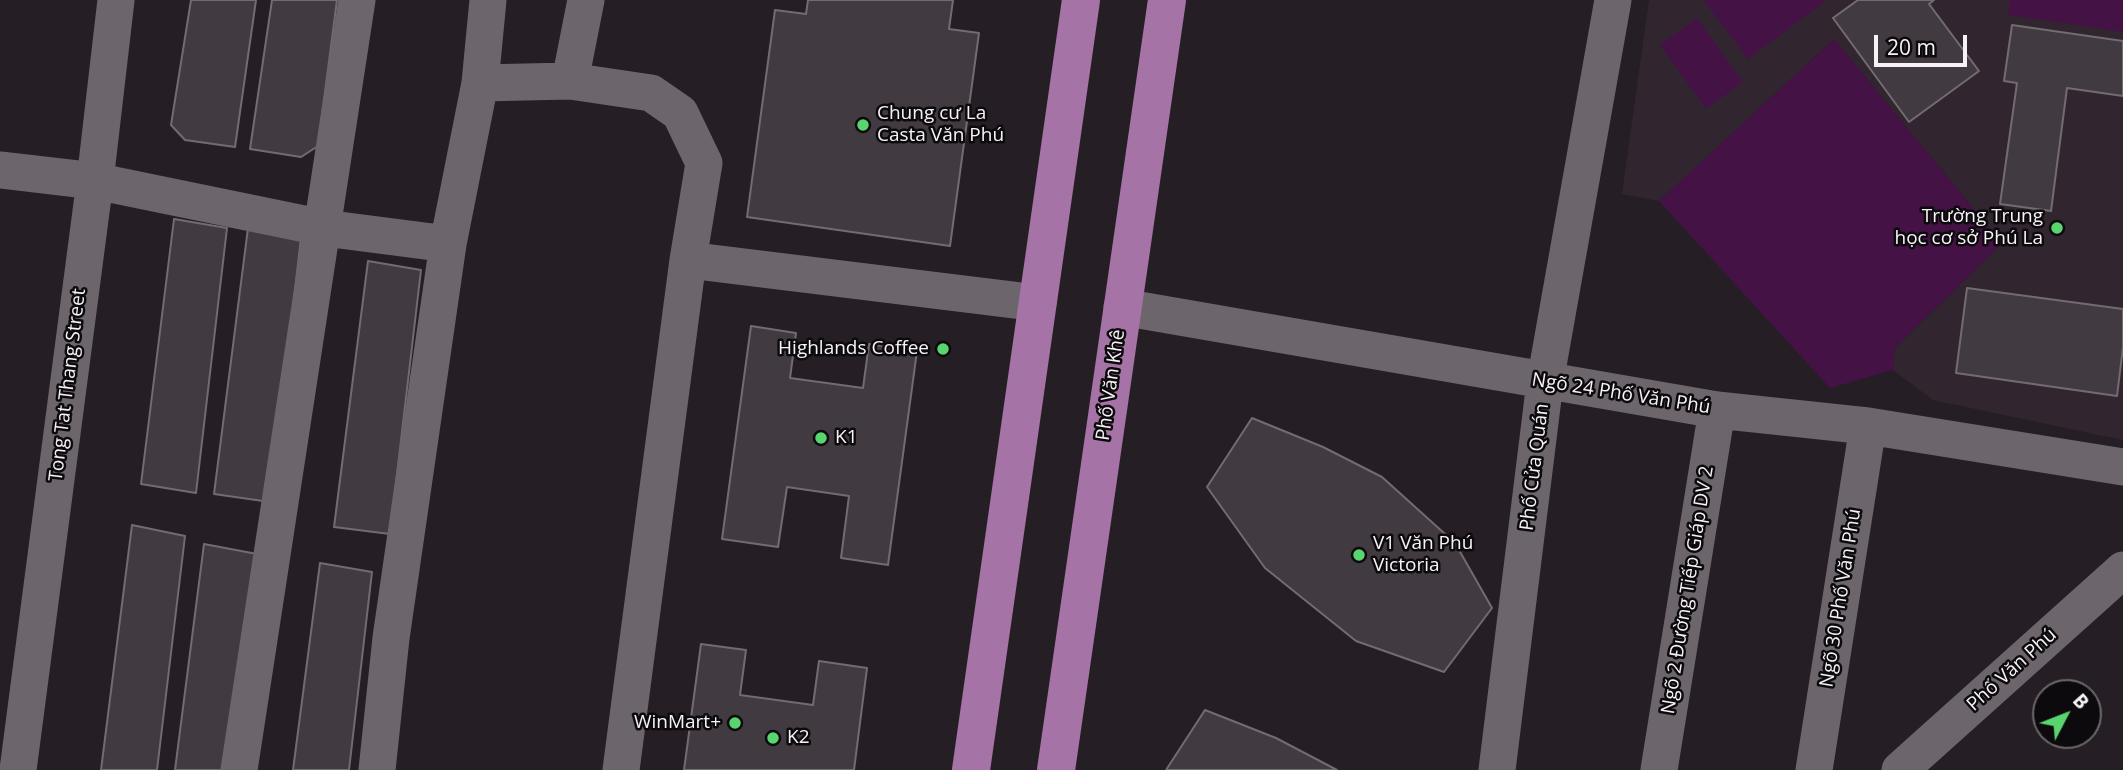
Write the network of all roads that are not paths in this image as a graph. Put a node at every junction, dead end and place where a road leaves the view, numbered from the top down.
1 (116, 0) edge
2 (357, 0) edge
3 (488, 0) edge
4 (586, 0) edge
5 (1081, 0) edge
6 (1167, 0) edge
7 (1613, 0) edge
8 (570, 81) junction
9 (480, 83) junction
10 (0, 170) edge
11 (95, 181) junction
12 (324, 228) junction
13 (447, 244) junction
14 (688, 260) junction
15 (1038, 303) junction
16 (1122, 307) junction
17 (1545, 382) junction
18 (1717, 410) junction
19 (1868, 426) junction
20 (2123, 467) edge
21 (2123, 570) edge
22 (18, 770) edge
23 (239, 770) edge
24 (377, 770) edge
25 (621, 770) edge
26 (971, 770) edge
27 (1056, 770) edge
28 (1497, 770) edge
29 (1659, 770) edge
30 (1814, 770) edge
31 (1900, 770) edge

1 - 11 street, Tong Tat Thang Street
2 - 12 street
3 - 9 street
4 - 8 street
5 - 15 main road
6 - 16 main road, Phố Văn Khê
7 - 17 street, Phố Cửa Quán
8 - 9 street
8 - 14 street
9 - 13 street
10 - 11 street
11 - 12 street
11 - 22 street, Tong Tat Thang Street
12 - 13 street
12 - 23 street
13 - 24 street
14 - 15 street
14 - 25 street
15 - 26 main road
16 - 17 street, Ngõ 24 Phố Văn Phú
16 - 27 main road, Phố Văn Khê
17 - 18 street, Ngõ 24 Phố Văn Phú
17 - 28 street, Phố Cửa Quán
18 - 19 street, Ngõ 24 Phố Văn Phú
18 - 29 street, Ngõ 2 Đường Tiếp Giáp DV 2
19 - 20 street, Ngõ 24 Phố Văn Phú
19 - 30 street, Ngõ 30 Phố Văn Phú
21 - 31 street, Phố Văn Phú

